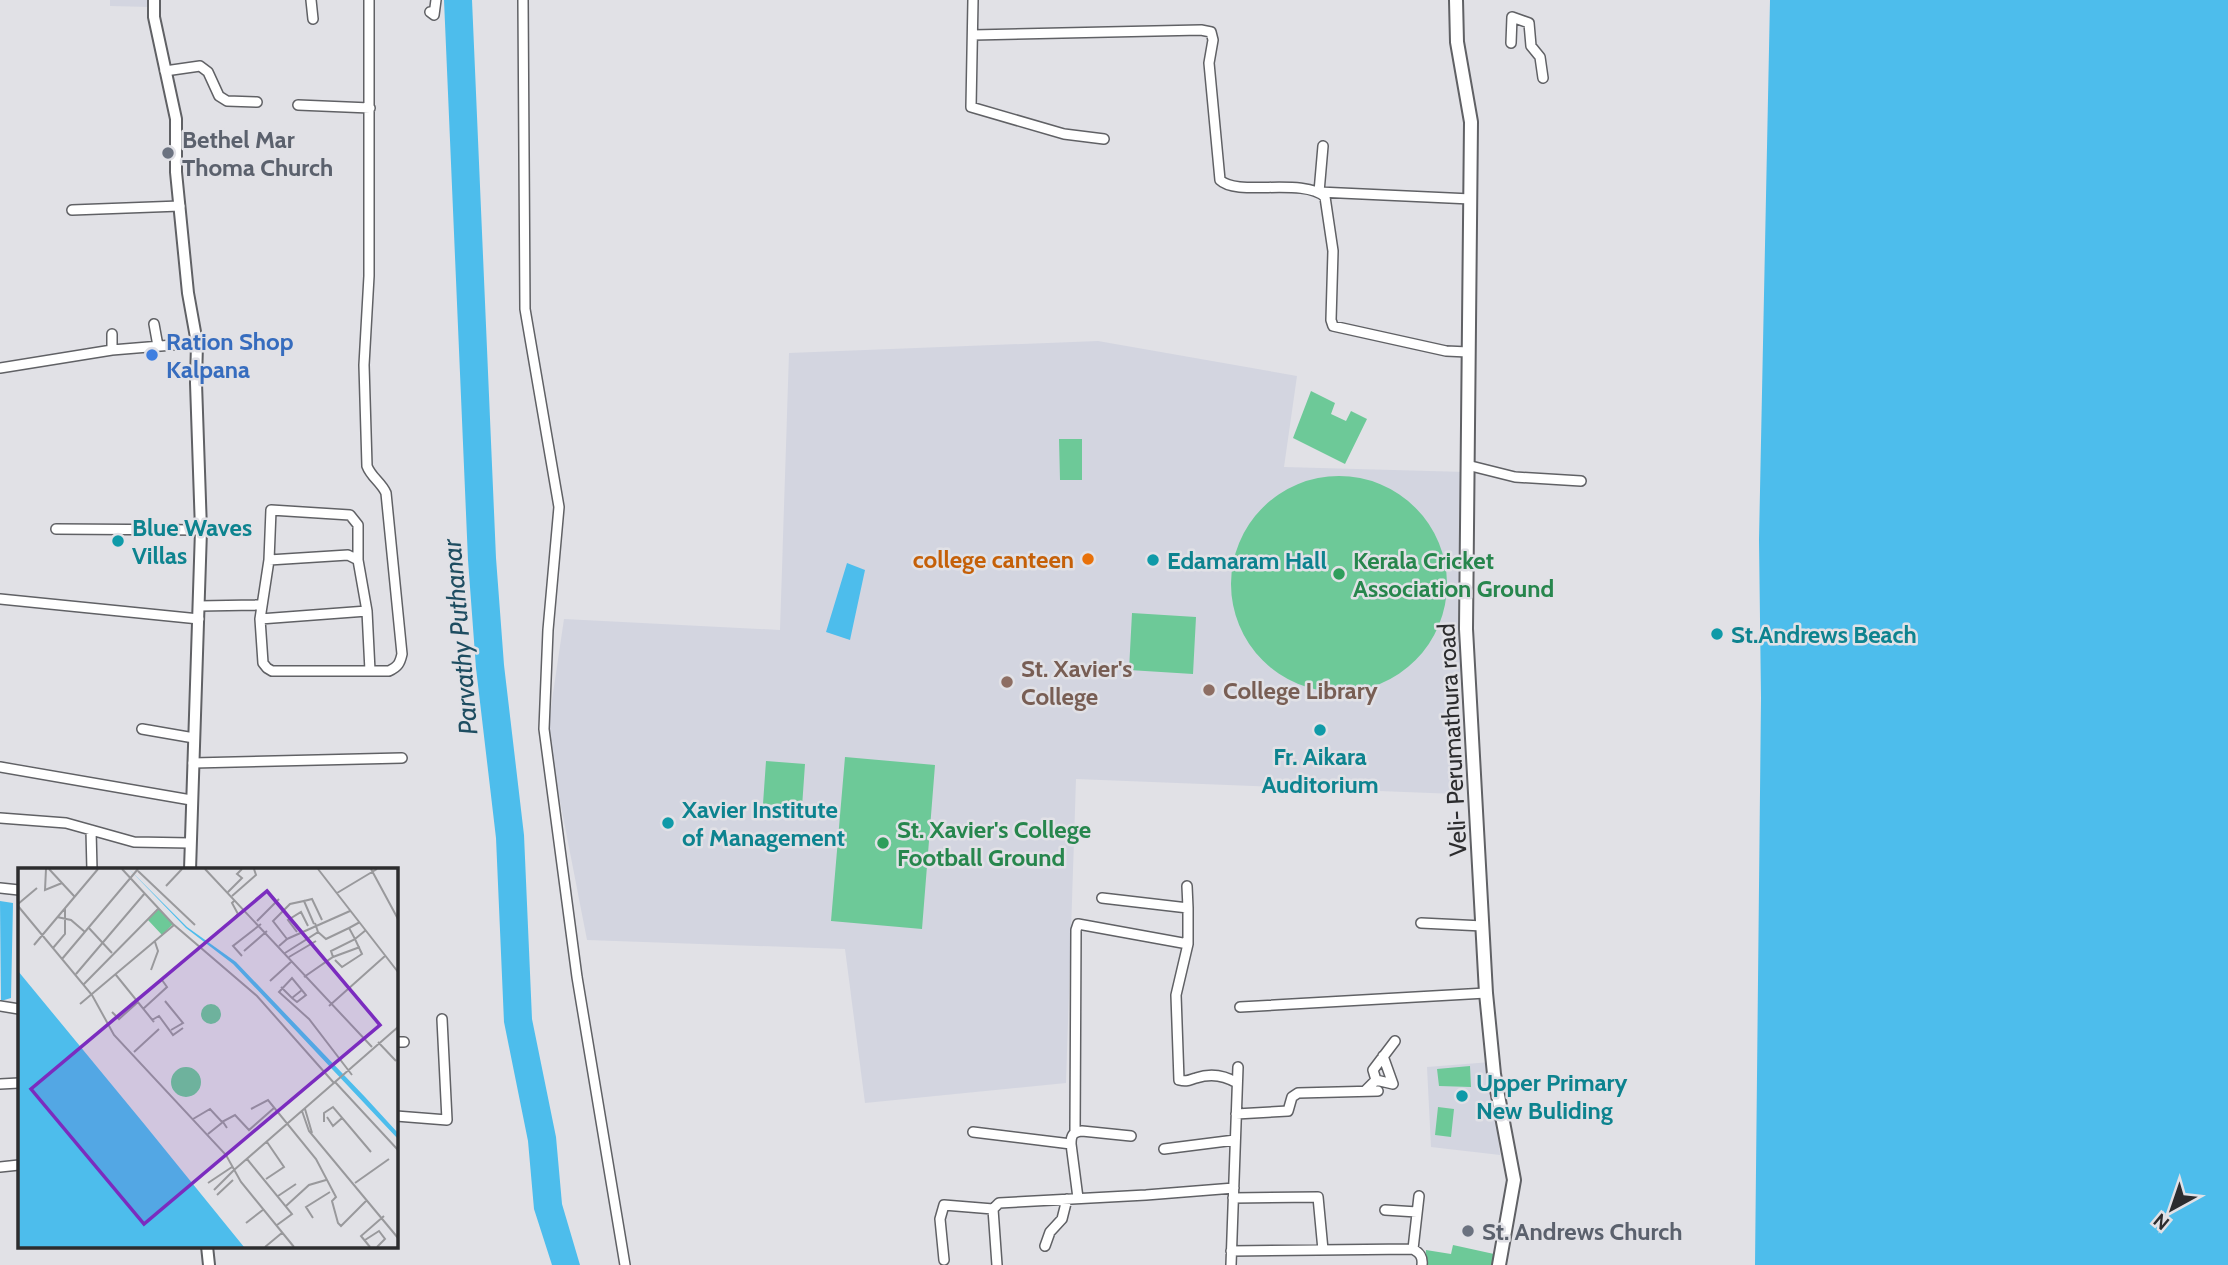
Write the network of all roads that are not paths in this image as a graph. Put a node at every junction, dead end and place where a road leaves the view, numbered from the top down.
1 (154, 0) edge
2 (312, 0) edge
3 (369, 0) edge
4 (436, 0) edge
5 (523, 0) edge
6 (973, 0) edge
7 (1456, 0) edge
8 (430, 12) dead end
9 (313, 19) dead end
10 (973, 35) junction
11 (1511, 43) dead end
12 (166, 71) junction
13 (1543, 78) dead end
14 (257, 102) dead end
15 (298, 105) dead end
16 (370, 108) junction
17 (1104, 139) dead end
18 (1323, 146) dead end
19 (1320, 192) junction
20 (1471, 199) junction
21 (180, 205) junction
22 (72, 210) dead end
23 (154, 324) dead end
24 (112, 334) dead end
25 (197, 344) junction
26 (158, 346) junction
27 (112, 350) junction
28 (1468, 352) junction
29 (0, 368) edge
30 (1467, 464) junction
31 (1581, 481) dead end
32 (56, 528) dead end
33 (201, 530) junction
34 (268, 560) junction
35 (358, 560) junction
36 (0, 599) edge
37 (261, 605) junction
38 (199, 606) junction
39 (367, 611) junction
40 (199, 619) junction
41 (260, 619) junction
42 (370, 671) junction
43 (142, 729) dead end
44 (194, 738) junction
45 (402, 758) dead end
46 (193, 763) junction
47 (0, 767) edge
48 (191, 800) junction
49 (0, 818) edge
50 (91, 830) junction
51 (190, 843) junction
52 (92, 868) edge
53 (190, 868) edge
54 (1187, 886) dead end
55 (0, 888) edge
56 (18, 890) edge
57 (1102, 898) dead end
58 (1188, 908) junction
59 (1421, 923) dead end
60 (1483, 926) junction
61 (1188, 944) junction
62 (1486, 993) junction
63 (0, 1006) edge
64 (1240, 1007) dead end
65 (18, 1009) edge
66 (442, 1019) dead end
67 (1395, 1041) dead end
68 (1384, 1056) junction
69 (1238, 1067) dead end
70 (1376, 1080) junction
71 (18, 1083) edge
72 (1237, 1083) junction
73 (0, 1084) edge
74 (1365, 1091) junction
75 (1378, 1091) dead end
76 (1236, 1114) junction
77 (397, 1116) edge
78 (973, 1132) dead end
79 (1075, 1132) junction
80 (1131, 1136) dead end
81 (1235, 1140) junction
82 (1071, 1144) junction
83 (1164, 1149) dead end
84 (18, 1165) edge
85 (0, 1167) edge
86 (1233, 1193) junction
87 (1419, 1196) dead end
88 (1078, 1198) junction
89 (1067, 1199) junction
90 (993, 1209) junction
91 (1385, 1210) dead end
92 (1417, 1212) junction
93 (1045, 1246) dead end
94 (1413, 1249) junction
95 (1323, 1250) junction
96 (1231, 1251) junction
97 (944, 1260) dead end
98 (625, 1265) edge
99 (997, 1265) edge
100 (1231, 1265) edge
101 (1422, 1265) edge
102 (1500, 1265) edge

1 - 12 street
2 - 9 street
3 - 16 street
4 - 8 street
5 - 98 street
6 - 10 street
7 - 20 main road, Veli- Perumathura road
10 - 17 street
10 - 19 street
11 - 13 street
12 - 14 street
12 - 21 street
15 - 16 street
16 - 42 street
18 - 19 street
19 - 20 street
19 - 28 street
20 - 28 main road, Veli- Perumathura road
21 - 22 street
21 - 25 street
23 - 26 street
24 - 27 street
25 - 26 street
25 - 33 street
26 - 27 street
27 - 29 street
28 - 30 main road, Veli- Perumathura road
30 - 31 street
30 - 60 main road, Veli- Perumathura road
32 - 33 street
33 - 38 street
34 - 35 street
34 - 35 street
34 - 37 street
35 - 39 street
36 - 40 street
37 - 38 street
37 - 41 street
38 - 40 street
39 - 41 street
39 - 42 street
40 - 44 street
41 - 42 street
43 - 44 street
44 - 46 street
45 - 46 street
46 - 48 street
47 - 48 street
48 - 51 street
49 - 50 street
50 - 51 street
50 - 52 street
51 - 53 street
54 - 58 street
55 - 56 street
57 - 58 street
58 - 61 street
59 - 60 street
60 - 62 main road, Veli- Perumathura road
61 - 72 street
61 - 79 street
62 - 64 street
62 - 102 main road, Veli- Perumathura road
63 - 65 street
66 - 77 street
67 - 68 street
68 - 70 street
68 - 70 street
69 - 72 street
70 - 74 street
71 - 73 street
72 - 76 street
74 - 75 street
74 - 76 street
76 - 81 street
78 - 82 street
79 - 80 street
79 - 82 street
81 - 83 street
81 - 86 street
82 - 88 street
84 - 85 street
86 - 88 street
86 - 95 street
86 - 96 street
87 - 92 street
88 - 89 street
89 - 90 street
89 - 93 street
90 - 97 street
90 - 99 street
91 - 92 street
92 - 94 street
94 - 95 street
94 - 101 street
95 - 96 street
96 - 100 street

